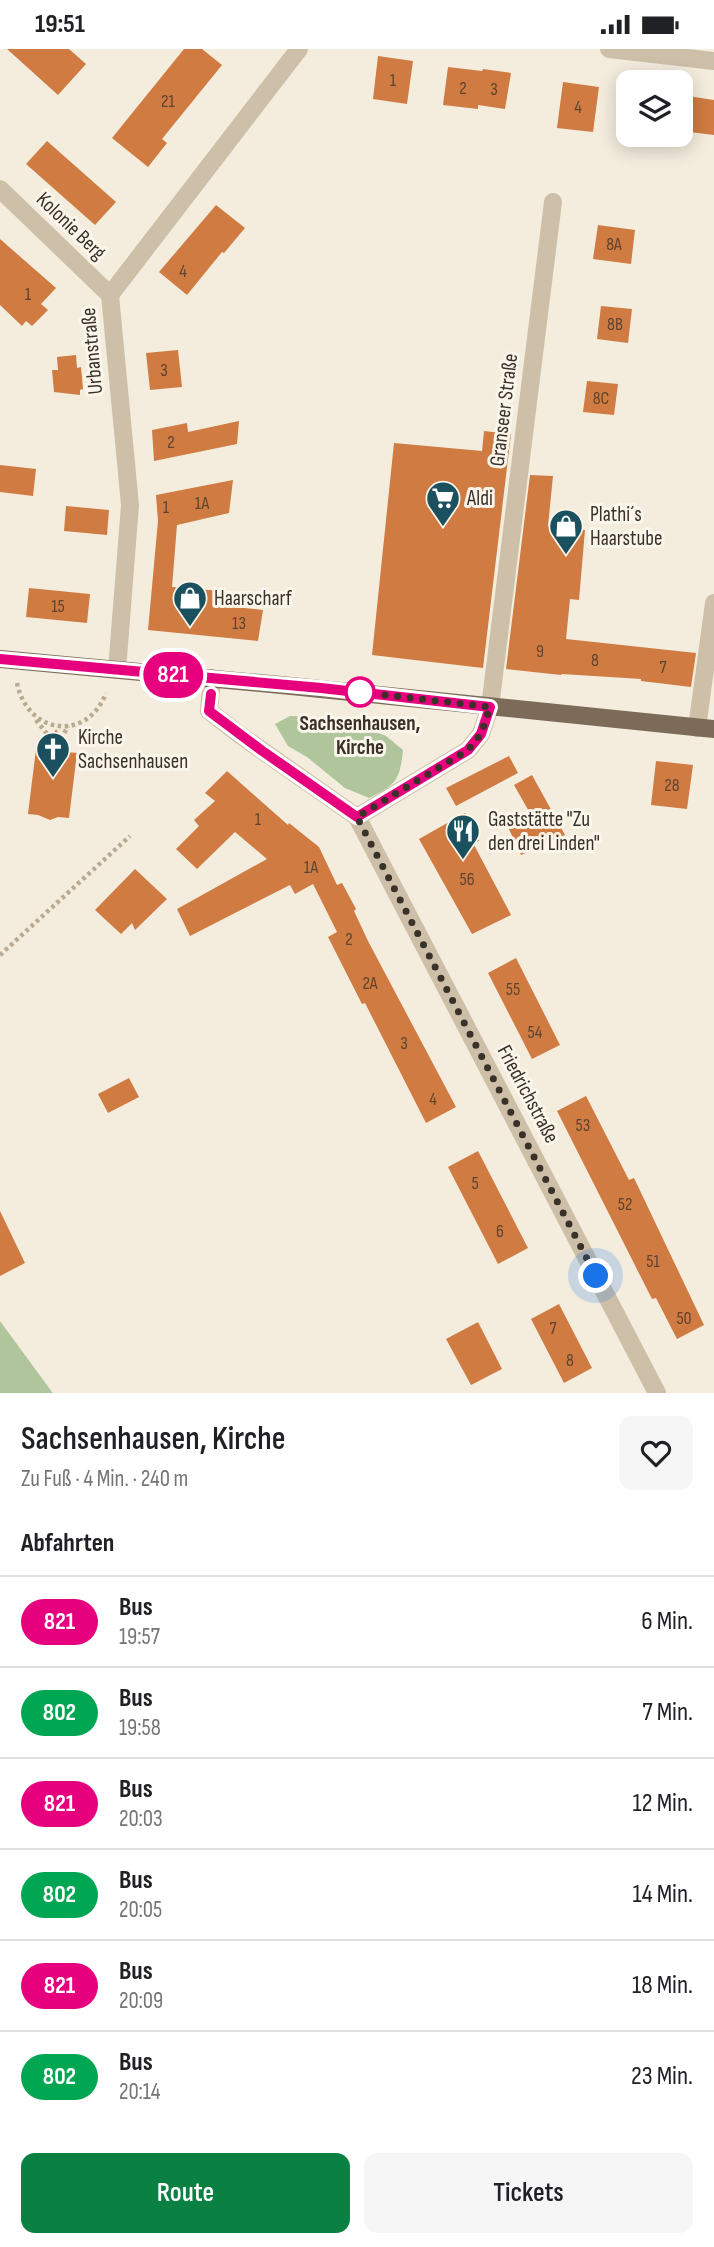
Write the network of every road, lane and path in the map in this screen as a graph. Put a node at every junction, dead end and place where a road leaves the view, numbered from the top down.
1 (299, 49) edge
2 (609, 49) edge
3 (714, 61) edge
4 (0, 189) edge
5 (553, 202) dead end
6 (110, 295) junction
7 (714, 603) edge
8 (0, 659) edge
9 (117, 670) junction
10 (212, 678) junction
11 (17, 683) dead end
12 (106, 693) dead end
13 (490, 707) junction
14 (33, 716) junction
15 (68, 726) junction
16 (705, 728) edge
17 (51, 739) dead end
18 (61, 739) dead end
19 (357, 817) junction
20 (130, 836) dead end
21 (0, 955) edge
22 (657, 1393) edge

1 - 6 street, Urbanstraße
2 - 3 street
4 - 6 street, Kolonie Berg
5 - 13 street, Granseer Straße
6 - 9 street, Urbanstraße
7 - 16 street
8 - 9 main road
9 - 10 main road
10 - 13 main road
10 - 19 street, Friedrichstraße
11 - 14 path
12 - 15 path
13 - 16 main road
13 - 19 street
14 - 15 path
14 - 17 path
15 - 18 path
19 - 22 street, Friedrichstraße
20 - 21 path

